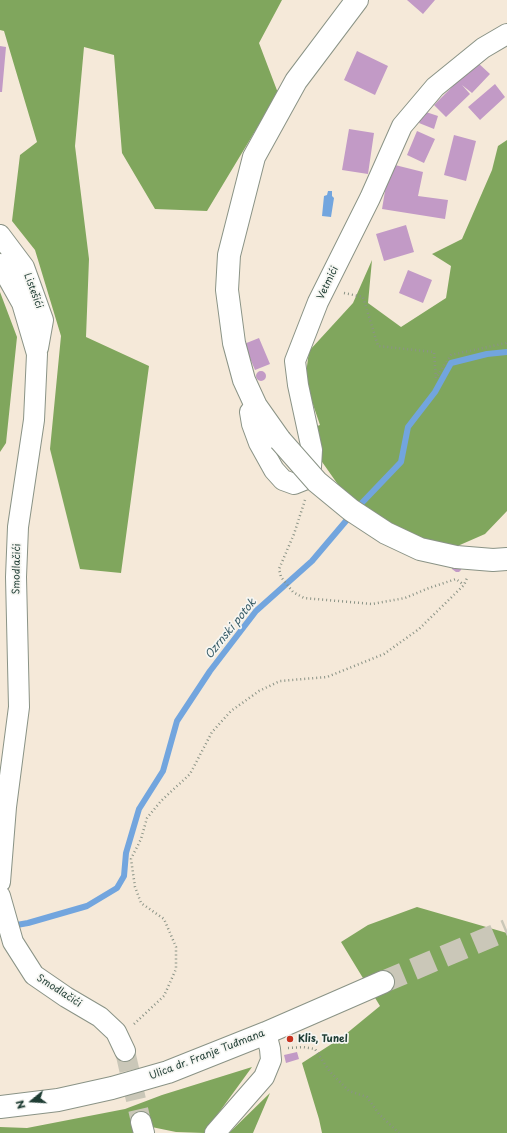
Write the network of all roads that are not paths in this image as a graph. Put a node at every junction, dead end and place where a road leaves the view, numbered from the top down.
1 (358, 1) edge
2 (507, 34) edge
3 (0, 235) edge
4 (0, 264) edge
5 (37, 354) junction
6 (256, 406) junction
7 (507, 559) edge
8 (0, 882) edge
9 (2, 905) edge
10 (383, 982) tunnel mouth
11 (268, 1041) junction
12 (125, 1051) tunnel mouth
13 (0, 1107) edge
14 (215, 1133) edge

1 - 6 street
2 - 6 street, Vetmići
3 - 5 street, Listešići
4 - 5 street, Smodlačići
5 - 8 street, Smodlačići
6 - 7 street, bridge
9 - 12 street, Smodlačići
10 - 11 street, Ulica dr. Franje Tuđmana
11 - 13 street, Ulica dr. Franje Tuđmana
11 - 14 street

